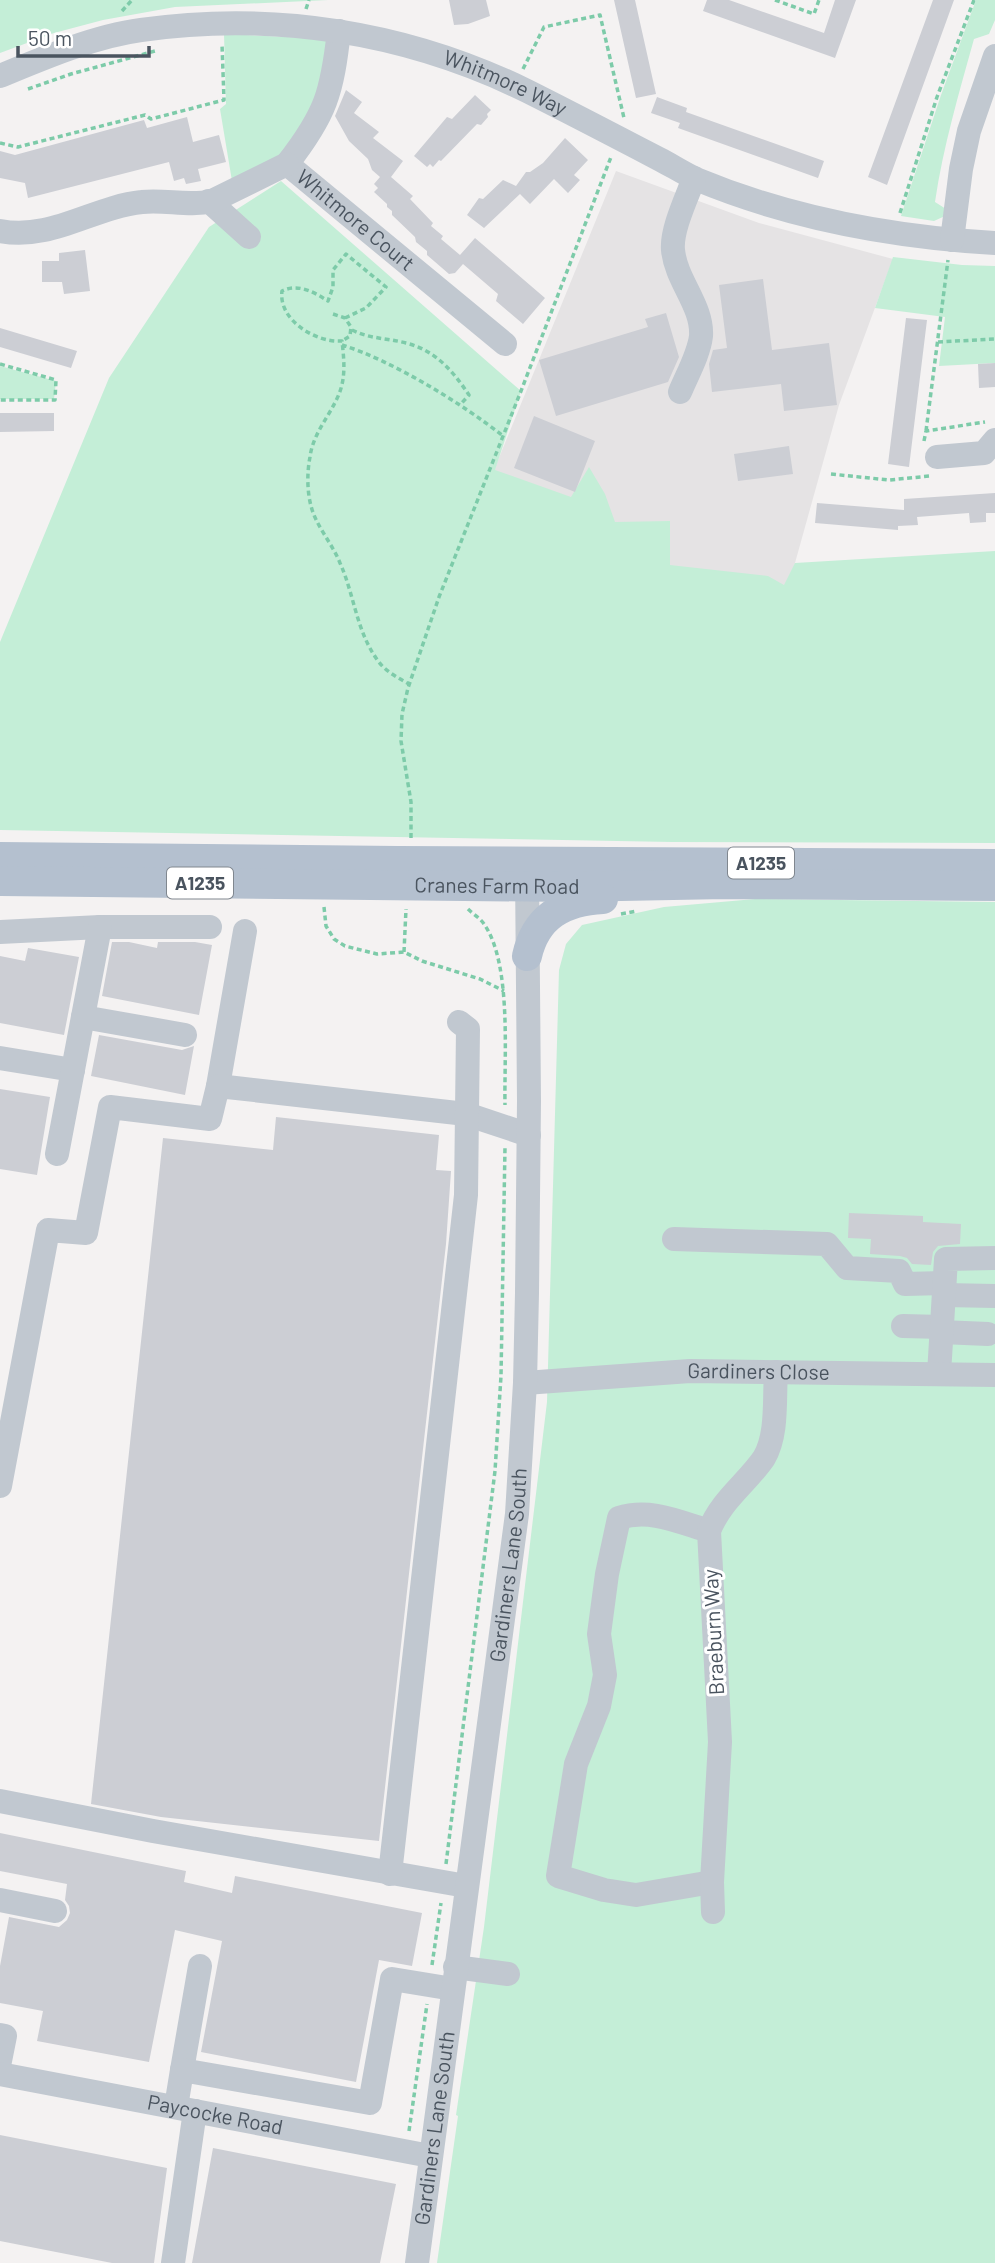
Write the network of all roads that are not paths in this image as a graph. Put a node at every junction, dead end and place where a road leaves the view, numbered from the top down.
1 (339, 31) junction
2 (994, 61) edge
3 (0, 76) edge
4 (286, 164) junction
5 (694, 178) junction
6 (209, 201) junction
7 (0, 231) edge
8 (249, 237) dead end
9 (995, 243) edge
10 (956, 250) junction
11 (505, 344) dead end
12 (680, 391) dead end
13 (995, 440) edge
14 (934, 467) road end
15 (0, 857) edge
16 (995, 864) edge
17 (412, 872) junction
18 (527, 874) junction
19 (0, 881) edge
20 (725, 884) junction
21 (995, 886) edge
22 (100, 927) junction
23 (209, 927) dead end
24 (245, 931) dead end
25 (0, 932) edge
26 (527, 956) junction
27 (83, 1017) junction
28 (460, 1022) dead end
29 (185, 1035) dead end
30 (0, 1058) edge
31 (73, 1070) junction
32 (218, 1086) junction
33 (466, 1114) junction
34 (517, 1131) junction
35 (57, 1154) dead end
36 (674, 1239) dead end
37 (995, 1258) edge
38 (944, 1289) junction
39 (995, 1296) edge
40 (903, 1326) dead end
41 (942, 1329) junction
42 (988, 1334) dead end
43 (776, 1372) junction
44 (939, 1374) junction
45 (995, 1374) edge
46 (525, 1383) junction
47 (0, 1486) edge
48 (709, 1531) junction
49 (0, 1801) edge
50 (390, 1874) junction
51 (712, 1882) junction
52 (455, 1884) junction
53 (0, 1900) edge
54 (55, 1911) dead end
55 (713, 1912) dead end
56 (200, 1966) dead end
57 (508, 1974) dead end
58 (446, 1980) junction
59 (0, 2035) edge
60 (0, 2061) edge
61 (182, 2070) junction
62 (0, 2074) edge
63 (186, 2109) junction
64 (418, 2153) junction
65 (173, 2263) edge
66 (417, 2263) edge

1 - 3 street, Whitmore Way
1 - 4 street, Whitmore Court
1 - 5 street, Whitmore Way
2 - 10 street
4 - 6 street
4 - 11 street, Whitmore Court
5 - 10 street, Whitmore Way
5 - 12 street
6 - 7 street
6 - 8 street
9 - 10 street, Whitmore Way
13 - 14 street
15 - 17 main road, Cranes Farm Road / A1235
16 - 18 main road, Cranes Farm Road / A1235
17 - 18 main road, Cranes Farm Road / A1235
17 - 19 main road, Cranes Farm Road / A1235
18 - 20 main road, Cranes Farm Road / A1235
18 - 26 street, Gardiners Lane South
20 - 21 main road, Cranes Farm Road / A1235
20 - 26 main road, A1235
22 - 23 street
22 - 25 street
22 - 27 street
24 - 32 street
26 - 34 street, Gardiners Lane South
27 - 29 street
27 - 31 street
28 - 33 street
30 - 31 street
31 - 35 street
32 - 33 street
32 - 47 street
33 - 34 street
33 - 50 street
34 - 46 street, Gardiners Lane South
36 - 38 street
37 - 38 street
38 - 39 street
38 - 41 street
40 - 41 street
41 - 42 street
41 - 44 street
43 - 44 street, Gardiners Close
43 - 46 street, Gardiners Close
43 - 48 street
44 - 45 street, Gardiners Close
46 - 52 street, Gardiners Lane South
48 - 51 street, Braeburn Way
48 - 51 street
49 - 50 street
50 - 52 street
51 - 55 street, Braeburn Way
52 - 58 street, Gardiners Lane South
53 - 54 street
56 - 61 street
57 - 58 street
58 - 61 street
58 - 64 street, Gardiners Lane South
59 - 60 street
61 - 63 street
62 - 63 street, Paycocke Road
63 - 64 street, Paycocke Road
63 - 65 street
64 - 66 street, Gardiners Lane South

